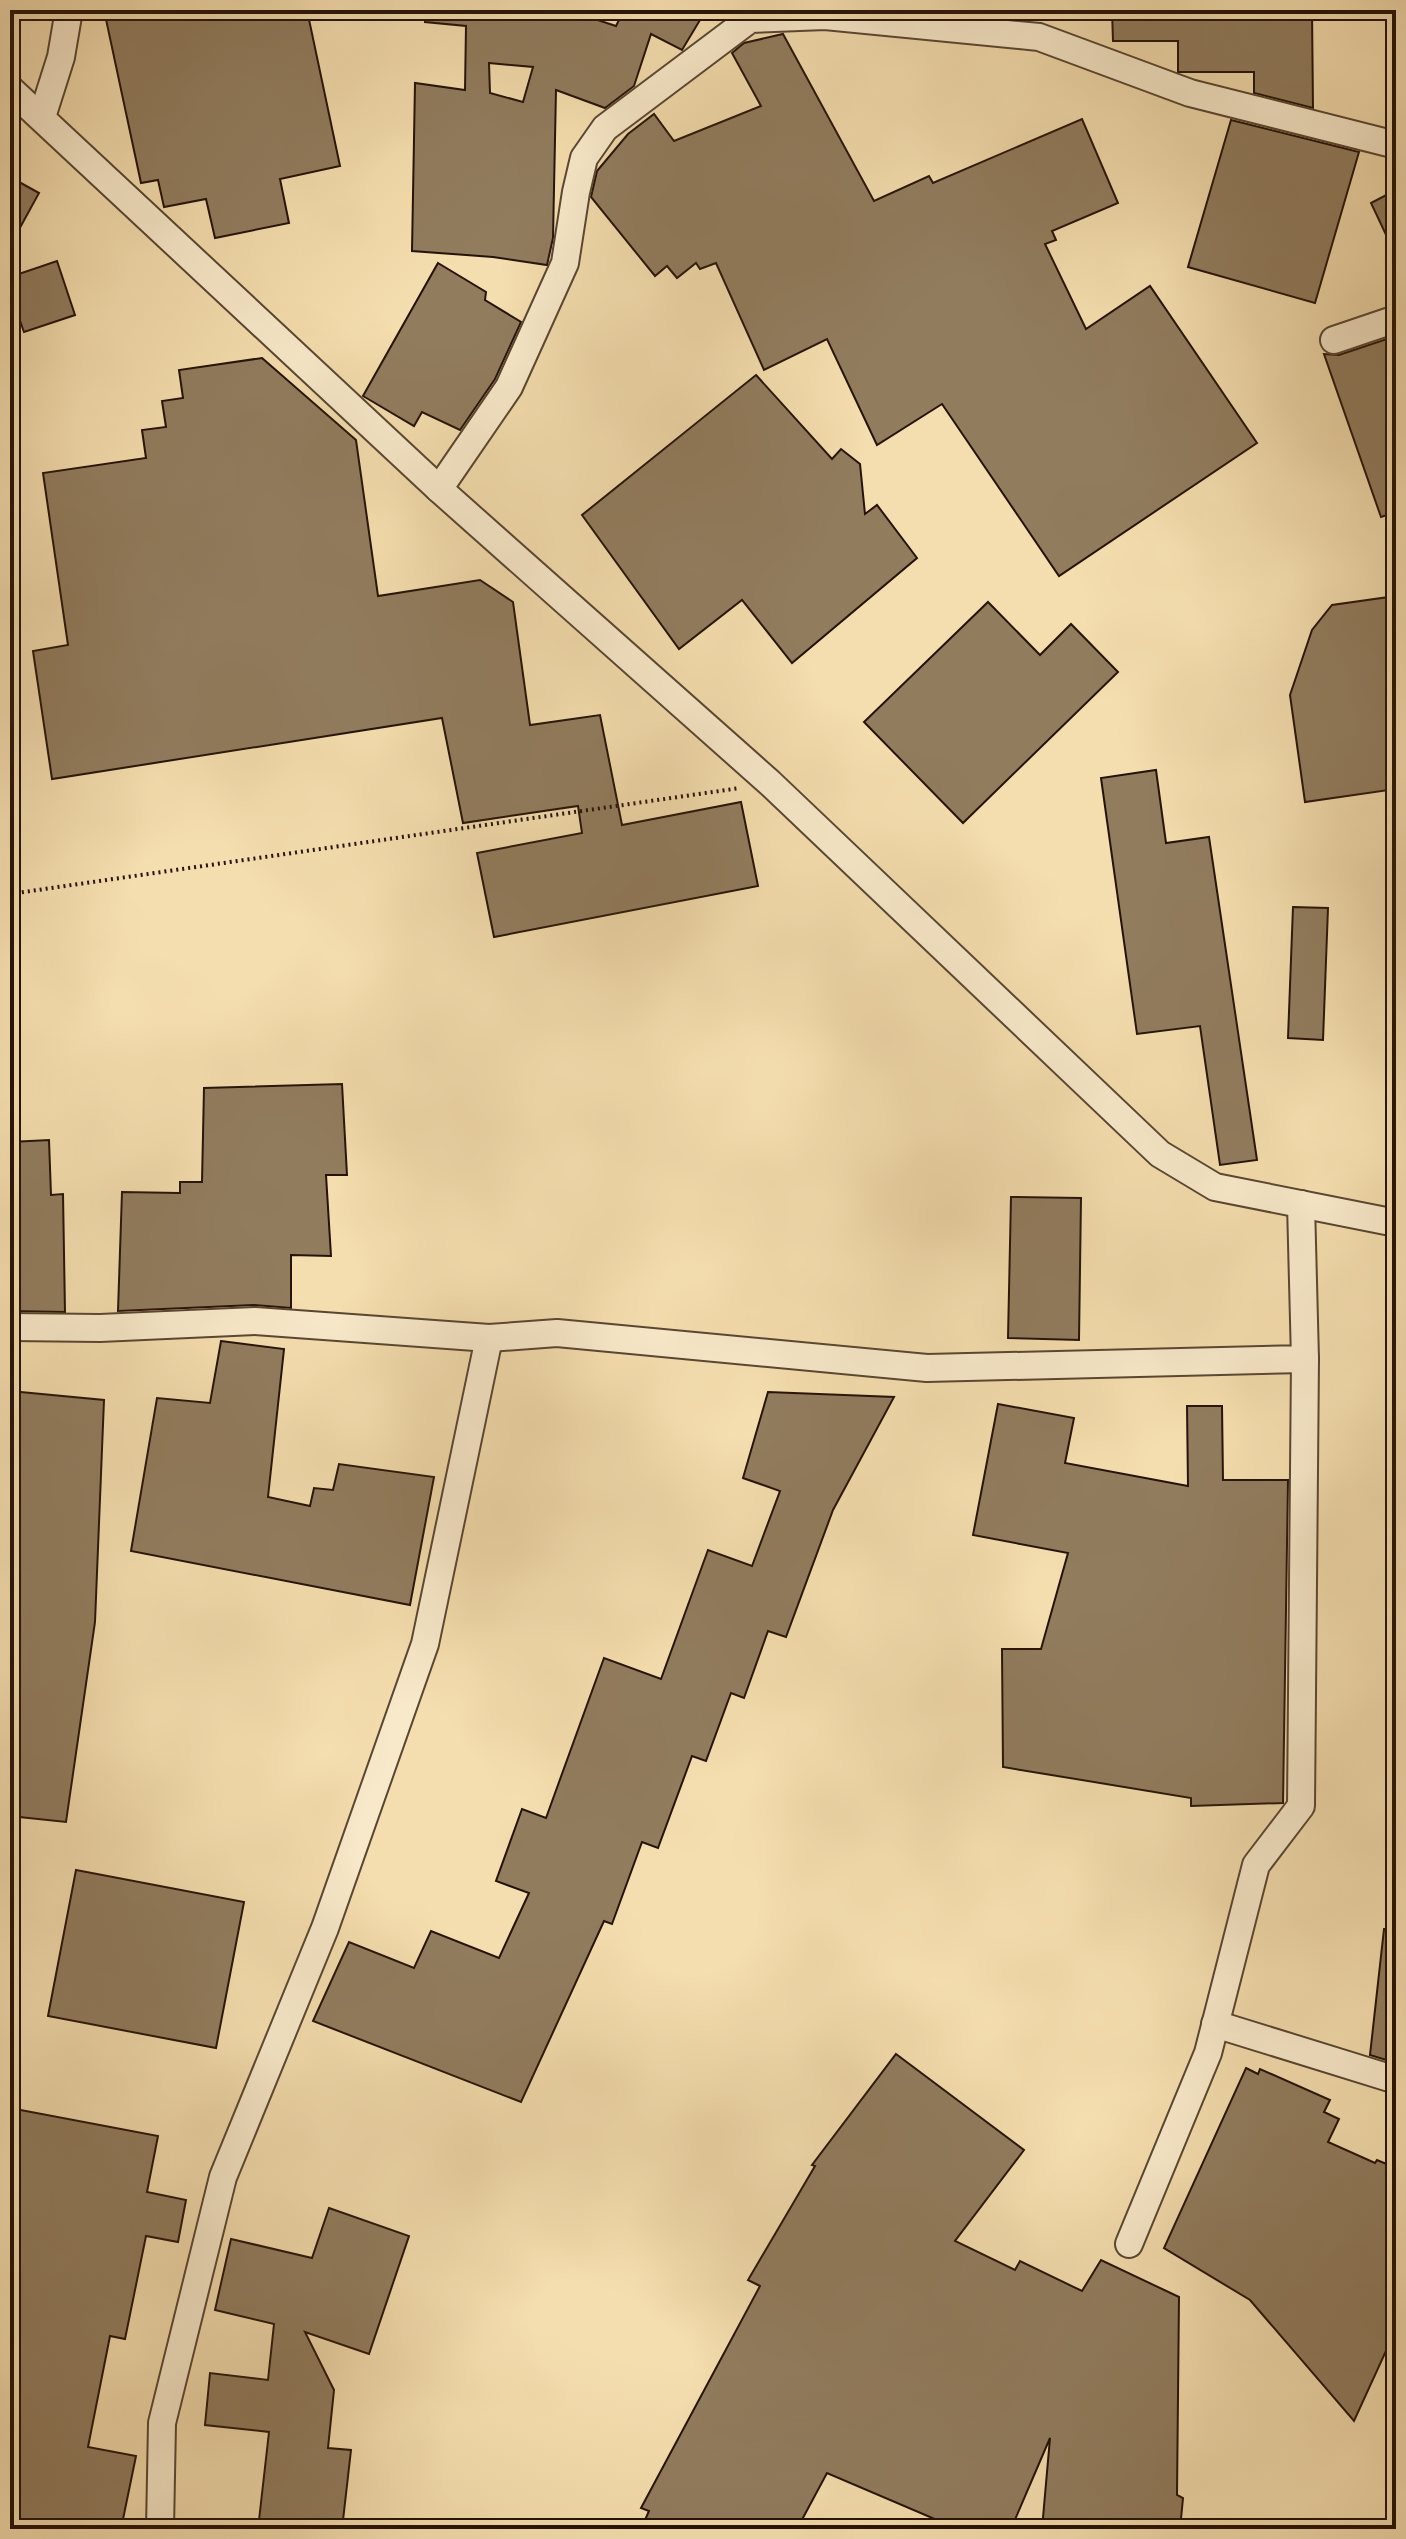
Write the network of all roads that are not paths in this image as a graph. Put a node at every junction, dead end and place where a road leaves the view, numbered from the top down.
1 (69, 10) edge
2 (752, 15) edge
3 (10, 89) edge
4 (42, 117) junction
5 (1396, 145) edge
6 (1396, 319) edge
7 (1334, 340) dead end
8 (439, 489) junction
9 (1301, 1204) junction
10 (1396, 1223) edge
11 (10, 1327) edge
12 (489, 1338) junction
13 (1305, 1359) junction
14 (1215, 2024) junction
15 (1396, 2080) edge
16 (1129, 2244) dead end
17 (160, 2529) edge

1 - 4 street
2 - 5 street
2 - 8 street
3 - 4 street
4 - 8 street
6 - 7 street
8 - 9 street
9 - 10 street
9 - 13 street
11 - 12 street
12 - 13 street
12 - 17 street
13 - 14 street
14 - 15 street
14 - 16 street

